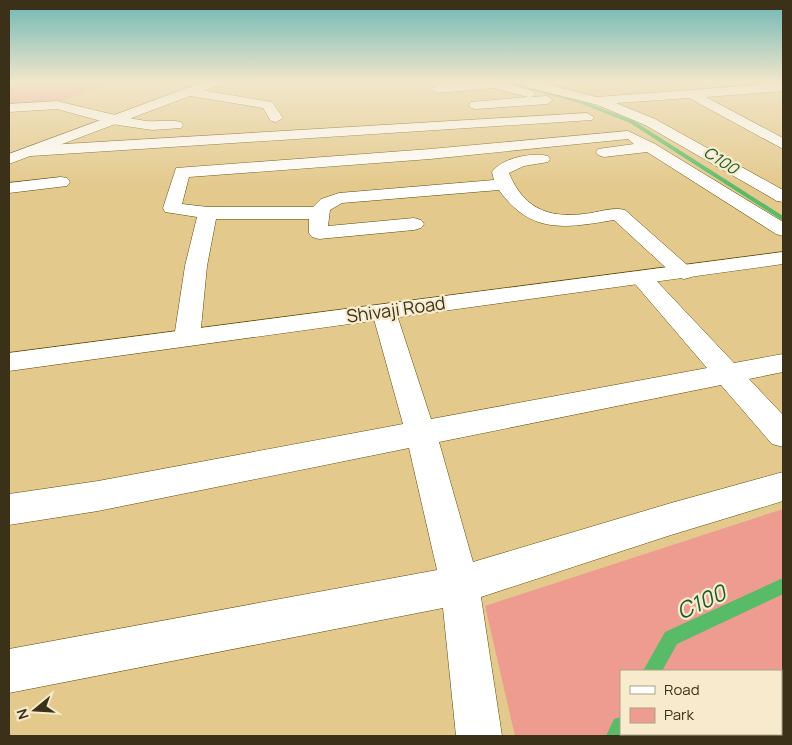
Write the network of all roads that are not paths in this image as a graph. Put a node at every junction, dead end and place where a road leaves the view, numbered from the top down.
1 (96, 116) edge
2 (123, 116) edge
3 (279, 116) edge
4 (628, 116) edge
5 (732, 116) edge
6 (587, 117) joint
7 (257, 119) dead end
8 (112, 120) junction
9 (190, 124) dead end
10 (628, 135) junction
11 (783, 144) edge
12 (650, 148) junction
13 (16, 154) edge
14 (344, 161) junction
15 (61, 182) dead end
16 (504, 184) junction
17 (9, 188) edge
18 (783, 197) edge
19 (345, 198) junction
20 (208, 213) junction
21 (320, 213) junction
22 (414, 224) dead end
23 (783, 230) edge
24 (783, 258) edge
25 (684, 272) junction
26 (641, 278) junction
27 (384, 312) junction
28 (187, 338) junction
29 (9, 362) edge
30 (783, 363) edge
31 (727, 374) junction
32 (421, 434) junction
33 (783, 435) edge
34 (783, 487) edge
35 (9, 509) edge
36 (460, 585) junction
37 (9, 671) edge
38 (479, 736) edge

1 - 8 street
2 - 8 street
3 - 7 street
4 - 18 street
5 - 11 street
6 - 10 street
6 - 13 street
8 - 9 street
8 - 13 street
10 - 12 street
10 - 14 street
12 - 16 street
12 - 23 street
14 - 19 street
14 - 20 street
15 - 17 street
16 - 19 street
16 - 25 street
19 - 21 street
20 - 21 street
20 - 28 street
21 - 22 street
24 - 25 street, Shivaji Road
25 - 26 street, Shivaji Road
26 - 27 street, Shivaji Road
26 - 31 street
27 - 28 street, Shivaji Road
27 - 32 street
28 - 29 street, Shivaji Road
30 - 31 street
31 - 32 street
31 - 33 street
32 - 35 street
32 - 36 street
34 - 36 street
36 - 37 street
36 - 38 street

